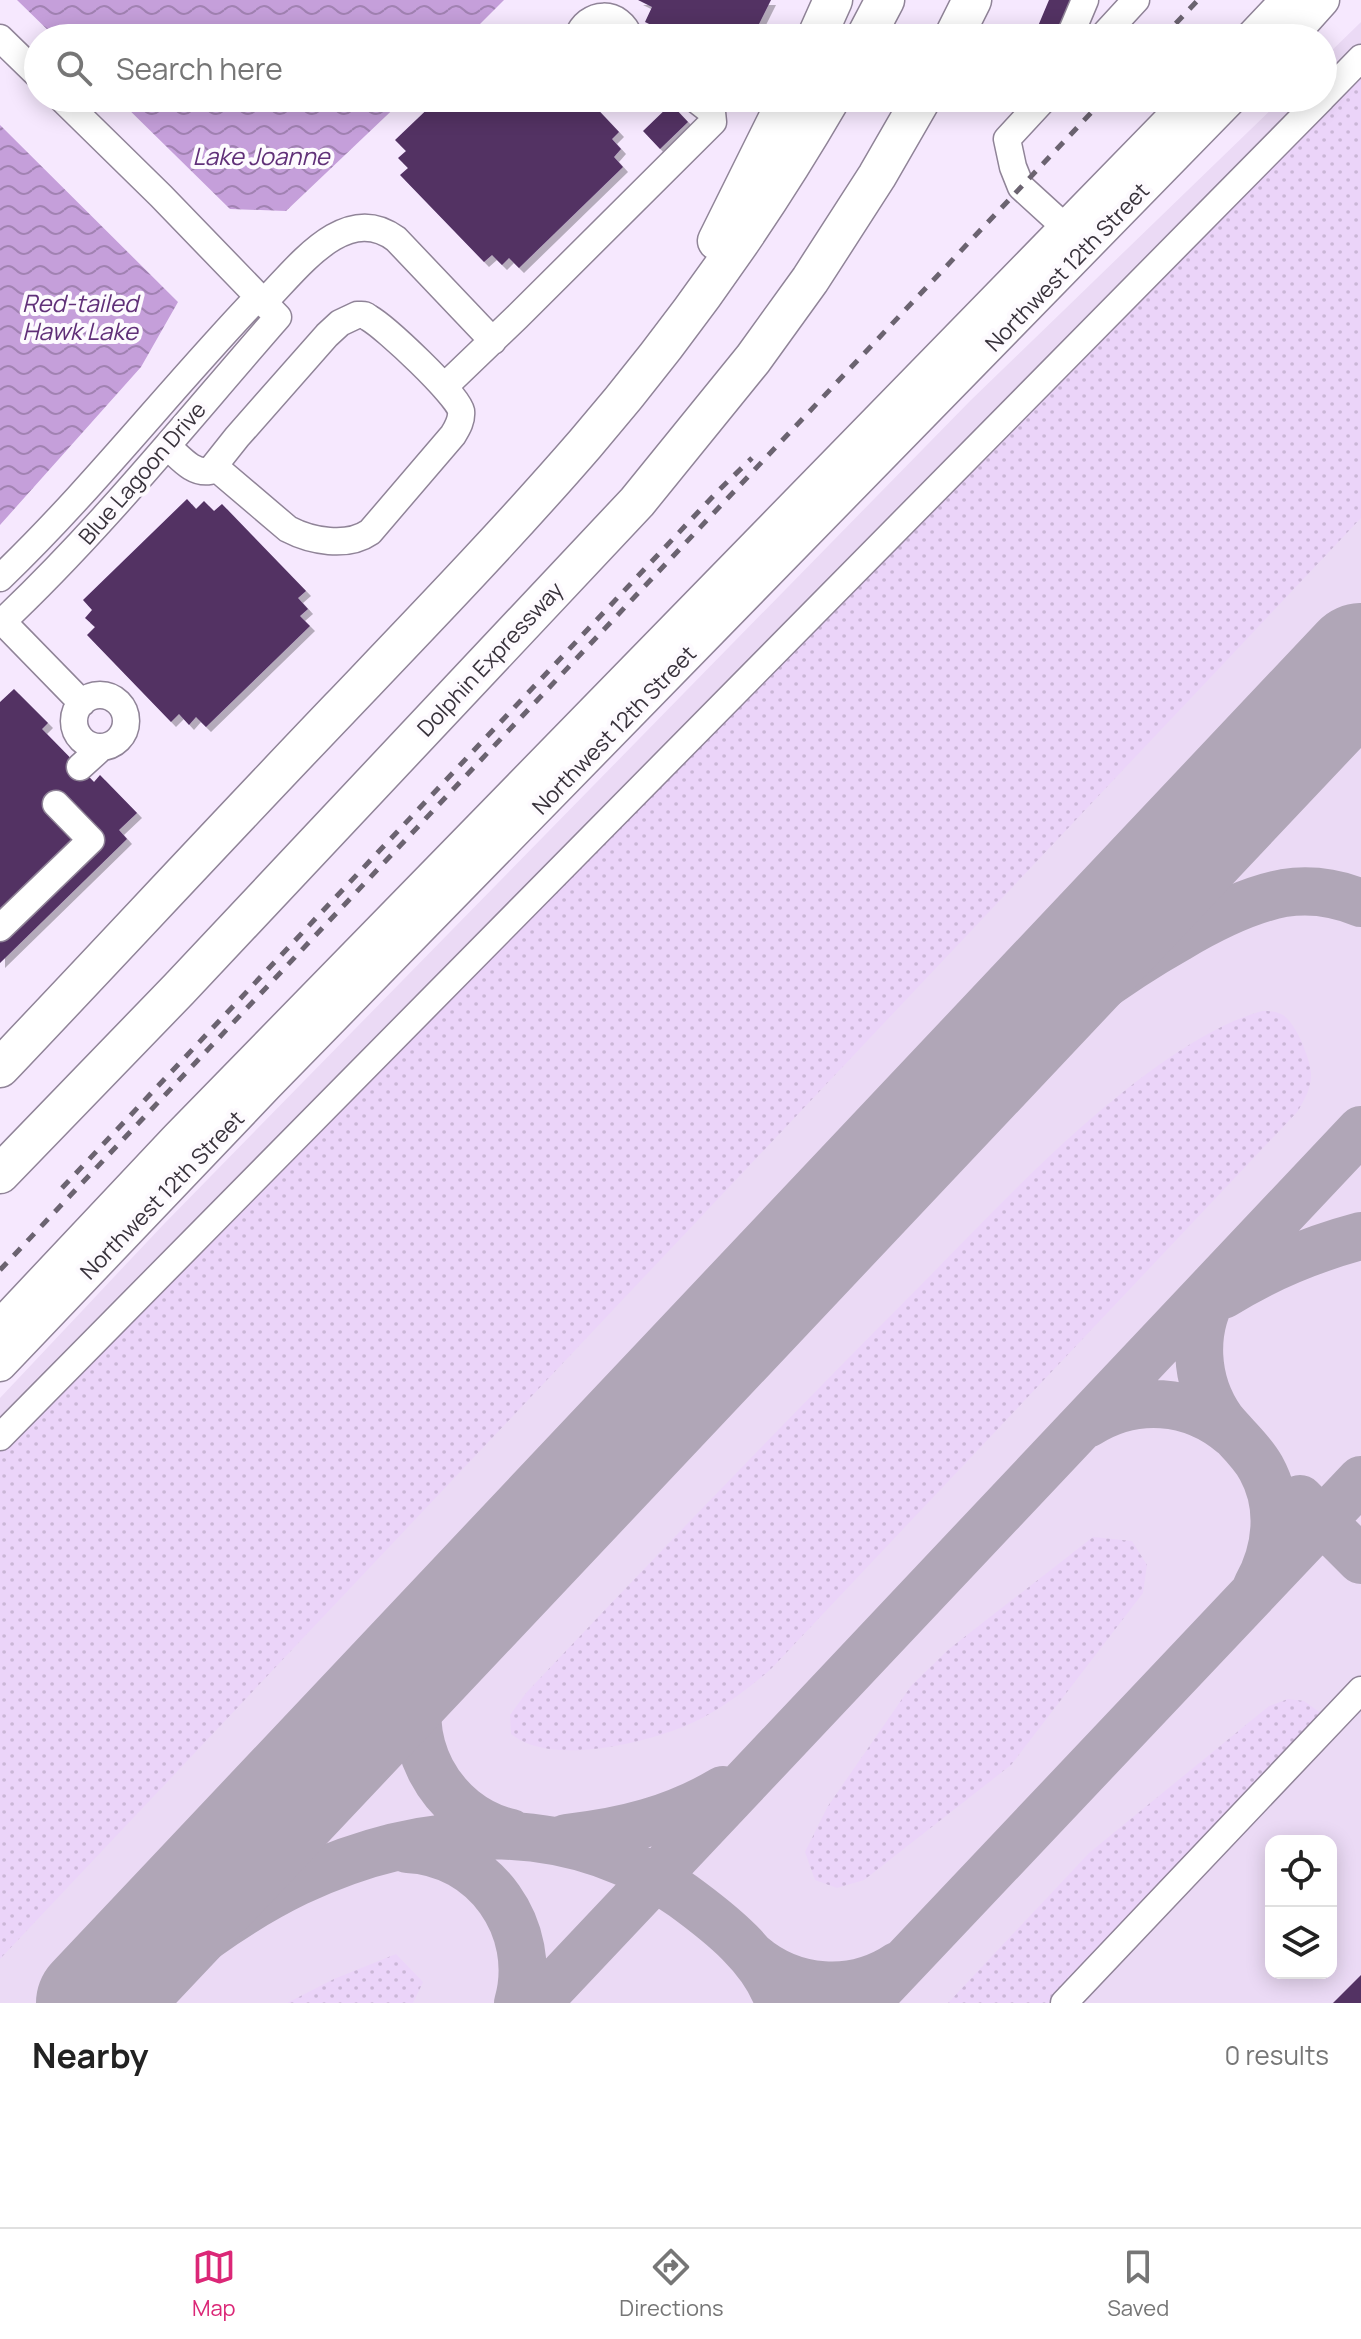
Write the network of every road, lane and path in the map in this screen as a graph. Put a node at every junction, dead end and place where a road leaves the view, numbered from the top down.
1 (833, 0) edge
2 (885, 0) edge
3 (972, 0) edge
4 (1085, 0) edge
5 (1136, 0) edge
6 (1287, 0) edge
7 (1323, 0) edge
8 (623, 19) edge
9 (586, 24) edge
10 (822, 24) edge
11 (872, 24) edge
12 (960, 24) edge
13 (1075, 24) edge
14 (1114, 24) edge
15 (1264, 24) edge
16 (1302, 24) edge
17 (0, 38) edge
18 (1361, 58) edge
19 (24, 61) edge
20 (1337, 82) edge
21 (75, 112) edge
22 (712, 112) edge
23 (781, 112) edge
24 (822, 112) edge
25 (914, 112) edge
26 (1027, 112) edge
27 (1180, 112) edge
28 (1215, 112) edge
29 (1307, 112) edge
30 (1076, 237) junction
31 (267, 306) junction
32 (493, 341) junction
33 (666, 344) junction
34 (444, 387) junction
35 (167, 446) junction
36 (215, 467) junction
37 (0, 578) edge
38 (1, 622) edge
39 (82, 703) junction
40 (102, 747) junction
41 (80, 767) dead end
42 (56, 804) dead end
43 (0, 928) edge
44 (0, 1068) edge
45 (0, 1174) edge
46 (0, 1326) edge
47 (0, 1365) edge
48 (0, 1437) edge
49 (1361, 1690) edge
50 (1064, 2003) edge

1 - 10 highway
2 - 11 highway
3 - 12 highway
4 - 13 street
5 - 14 street
6 - 15 main road
7 - 16 main road
8 - 9 street
17 - 19 street
18 - 20 street
21 - 31 street
22 - 32 street
23 - 33 highway
24 - 33 highway
25 - 45 highway, Dolphin Expressway
26 - 30 street
27 - 30 main road, Northwest 12th Street
28 - 30 main road, Northwest 12th Street
29 - 48 street
30 - 46 main road, Northwest 12th Street
30 - 47 main road, Northwest 12th Street
31 - 32 street
31 - 35 street, Blue Lagoon Drive
31 - 37 street, Blue Lagoon Drive
32 - 34 street
33 - 44 highway
34 - 36 street
34 - 36 street
35 - 36 street
35 - 38 street, Blue Lagoon Drive
38 - 39 street
39 - 40 street
39 - 40 street
40 - 41 street
42 - 43 street
49 - 50 street

